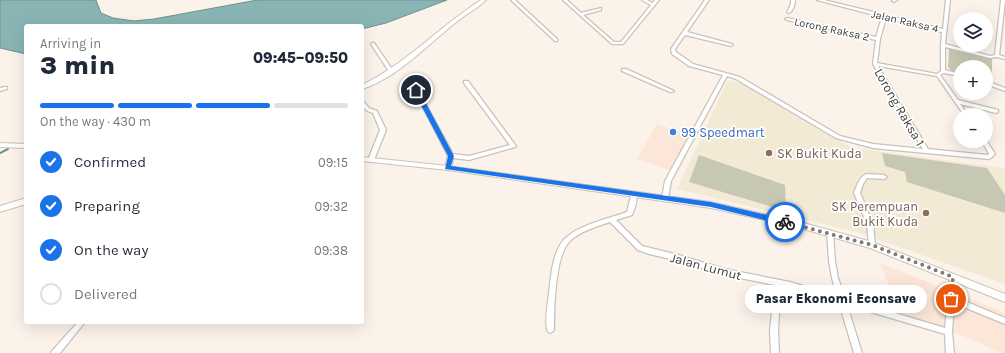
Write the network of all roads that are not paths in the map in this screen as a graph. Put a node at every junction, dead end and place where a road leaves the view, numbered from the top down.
1 (484, 0) edge
2 (513, 0) edge
3 (565, 0) edge
4 (644, 0) edge
5 (657, 0) edge
6 (707, 0) edge
7 (793, 0) edge
8 (819, 0) edge
9 (947, 0) edge
10 (1003, 0) edge
11 (653, 5) junction
12 (600, 9) dead end
13 (789, 12) dead end
14 (581, 14) junction
15 (884, 16) junction
16 (787, 18) dead end
17 (1003, 28) edge
18 (945, 31) junction
19 (684, 33) junction
20 (878, 39) junction
21 (556, 40) dead end
22 (373, 44) dead end
23 (731, 45) dead end
24 (943, 45) junction
25 (998, 46) junction
26 (1005, 48) edge
27 (997, 56) junction
28 (1005, 58) edge
29 (875, 64) junction
30 (624, 70) dead end
31 (943, 70) junction
32 (392, 72) junction
33 (953, 73) edge
34 (725, 75) junction
35 (938, 75) junction
36 (466, 82) dead end
37 (993, 84) edge
38 (364, 86) edge
39 (5, 88) dead end
40 (0, 90) edge
41 (416, 90) dead end
42 (1005, 90) edge
43 (672, 91) dead end
44 (953, 96) edge
45 (956, 100) joint
46 (364, 105) edge
47 (961, 108) edge
48 (996, 111) dead end
49 (0, 145) edge
50 (24, 146) edge
51 (989, 148) edge
52 (926, 150) junction
53 (451, 156) junction
54 (364, 159) edge
55 (371, 160) junction
56 (448, 168) junction
57 (884, 177) dead end
58 (634, 194) junction
59 (665, 198) junction
60 (24, 202) edge
61 (0, 209) edge
62 (612, 220) junction
63 (830, 233) junction
64 (872, 245) junction
65 (953, 277) junction
66 (778, 283) junction
67 (1005, 298) edge
68 (951, 299) junction
69 (842, 301) junction
70 (1005, 321) edge
71 (80, 324) edge
72 (550, 330) dead end
73 (948, 332) junction
74 (55, 353) edge
75 (775, 353) edge
76 (858, 353) edge
77 (950, 353) edge

1 - 32 street
2 - 21 street
3 - 14 street
4 - 11 street
5 - 11 street
6 - 19 street
7 - 13 street
8 - 15 street, Jalan Raksa 4
9 - 18 street
10 - 17 street
11 - 14 street
12 - 14 street
15 - 18 street, Jalan Raksa 4
15 - 20 street, Lorong Raksa 1
16 - 20 street, Lorong Raksa 2
17 - 25 street
18 - 24 street
19 - 23 street
19 - 34 street
20 - 29 street, Lorong Raksa 1
22 - 32 street
24 - 27 street
24 - 31 street
25 - 26 street
25 - 27 street
27 - 28 street
29 - 35 street
29 - 52 street, Lorong Raksa 1
30 - 43 street
31 - 33 street
31 - 35 street
32 - 38 street
34 - 52 street
34 - 59 street
35 - 44 street
36 - 53 street
37 - 42 street
39 - 40 street
41 - 53 street
45 - 47 street
45 - 48 street
46 - 55 street
49 - 50 street
51 - 52 street
53 - 56 street
54 - 55 street
55 - 56 street
56 - 58 street
57 - 64 street
58 - 59 street
58 - 62 street
59 - 63 street
60 - 61 street
62 - 66 street, Jalan Lumut
62 - 72 street
63 - 64 street
63 - 69 street
64 - 65 street
65 - 67 street
65 - 68 street
66 - 69 street, Jalan Lumut
66 - 75 street
68 - 70 street
68 - 73 street
69 - 73 street, Jalan Lumut
69 - 76 street
71 - 74 street
73 - 77 street

